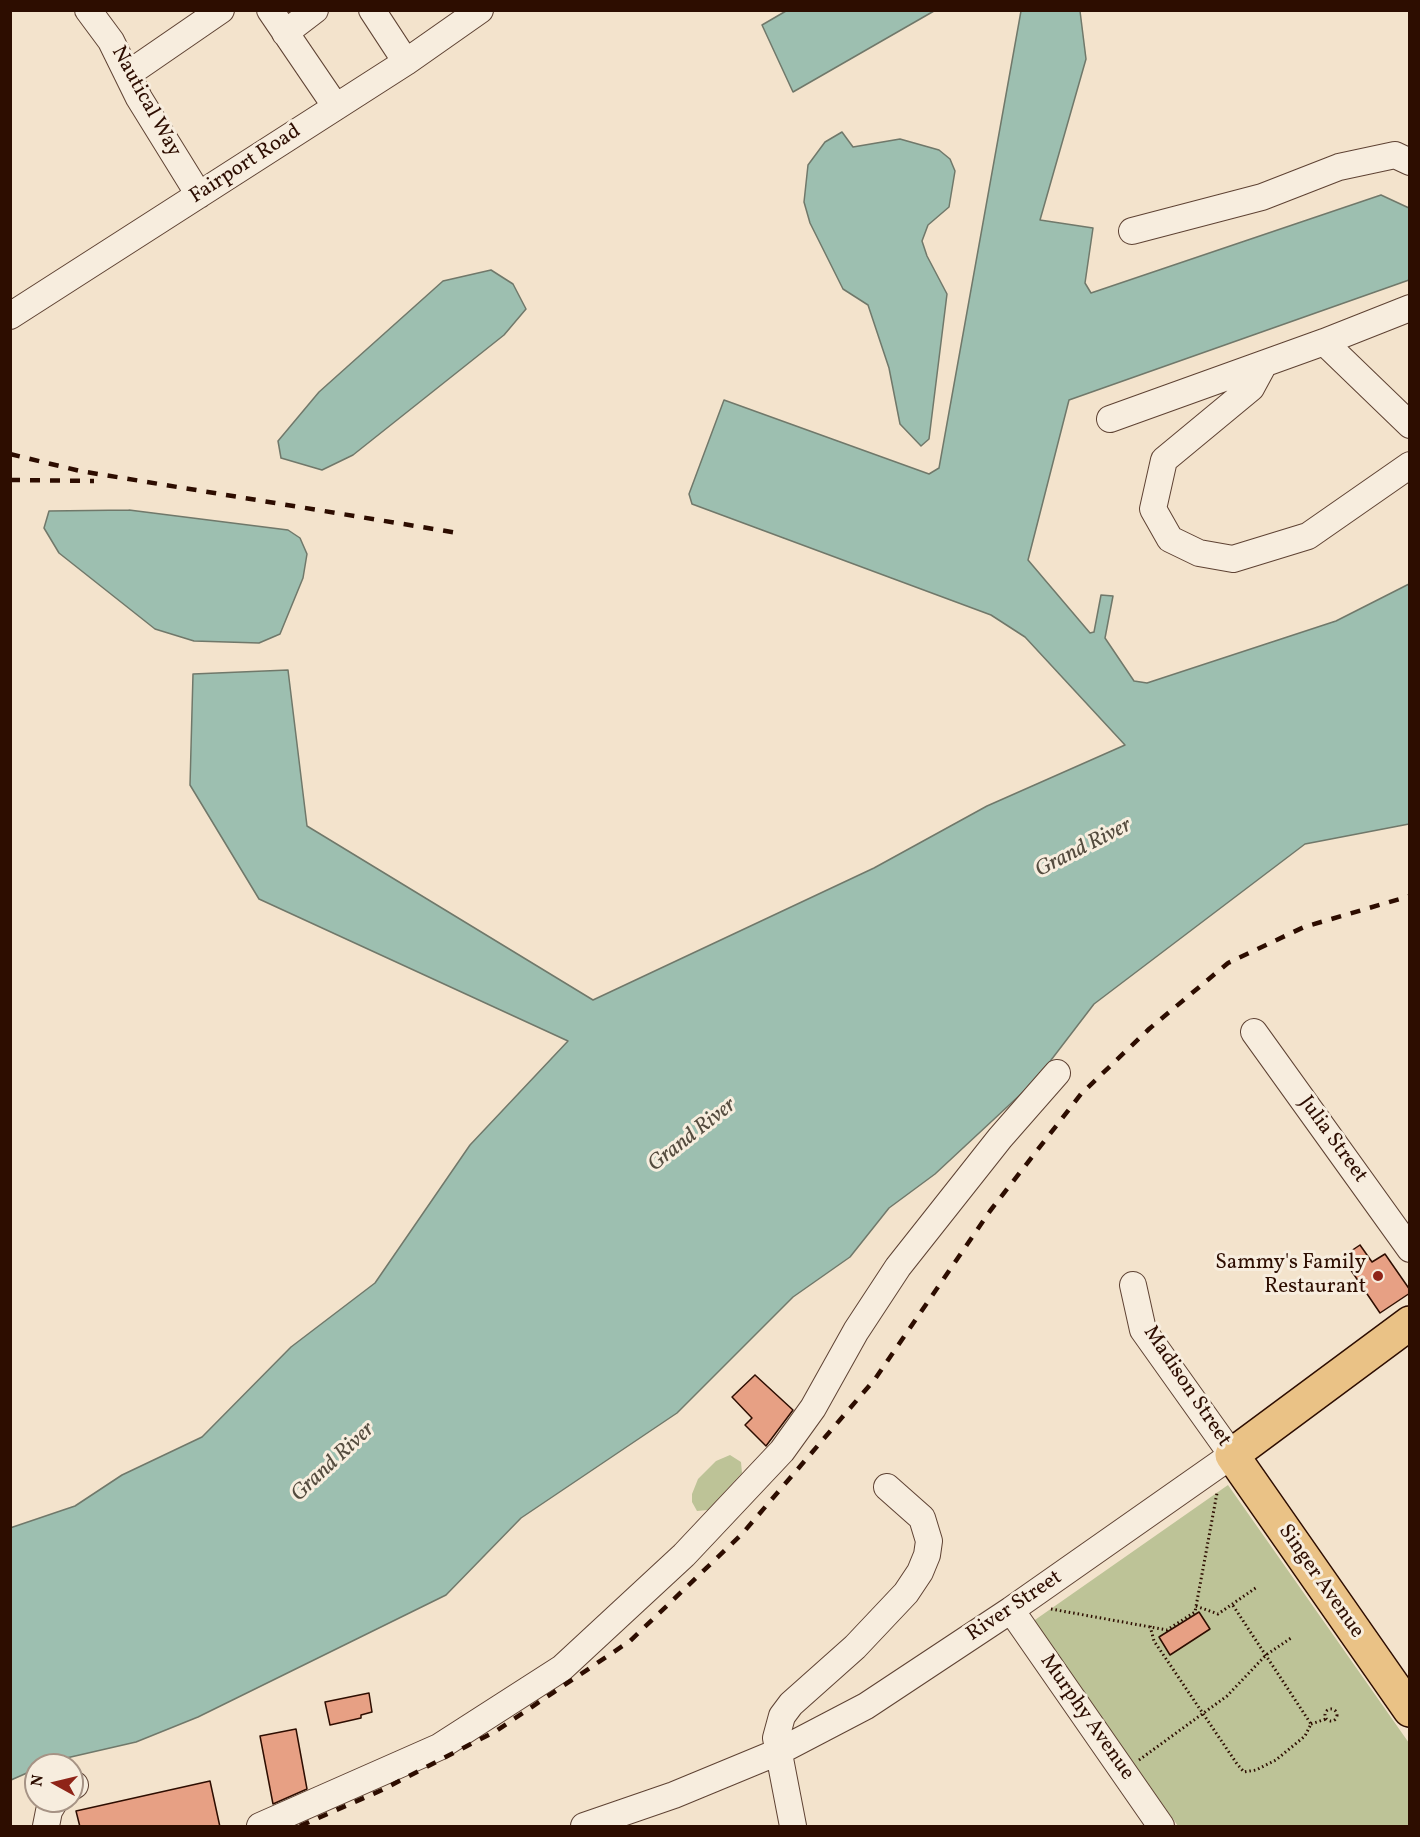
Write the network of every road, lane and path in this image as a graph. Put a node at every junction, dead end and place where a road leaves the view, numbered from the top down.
1 (88, 10) edge
2 (221, 10) edge
3 (270, 10) edge
4 (315, 10) edge
5 (372, 10) edge
6 (480, 10) edge
7 (449, 19) edge
8 (285, 33) junction
9 (406, 62) junction
10 (128, 74) junction
11 (336, 107) junction
12 (1410, 162) edge
13 (199, 195) junction
14 (1132, 231) dead end
15 (1410, 308) edge
16 (10, 316) edge
17 (1324, 342) junction
18 (1263, 364) junction
19 (1110, 419) dead end
20 (1410, 424) edge
21 (1410, 465) edge
22 (1254, 1032) dead end
23 (1057, 1073) dead end
24 (1410, 1249) edge
25 (1133, 1285) dead end
26 (1410, 1323) edge
27 (1232, 1455) junction
28 (887, 1487) dead end
29 (1218, 1489) dead end
30 (1257, 1587) dead end
31 (1232, 1604) junction
32 (1196, 1606) junction
33 (1049, 1608) dead end
34 (1011, 1610) junction
35 (1150, 1626) junction
36 (1291, 1638) dead end
37 (1266, 1655) junction
38 (1410, 1710) edge
39 (1203, 1714) junction
40 (1326, 1719) dead end
41 (1311, 1724) junction
42 (778, 1752) junction
43 (1123, 1772) junction
44 (260, 1827) edge
45 (584, 1827) edge
46 (793, 1827) edge
47 (1161, 1827) edge

1 - 10 street, Nautical Way
2 - 10 street
3 - 8 street
4 - 8 street
5 - 9 street
6 - 7 street, Fairport Road
7 - 9 street, Fairport Road
8 - 11 street
9 - 11 street, Fairport Road
10 - 13 street, Nautical Way
11 - 13 street, Fairport Road
12 - 14 street
13 - 16 street, Fairport Road
15 - 17 street
17 - 18 street
17 - 20 street
18 - 19 street
18 - 21 street
22 - 24 street, Julia Street
23 - 44 street
25 - 27 street, Madison Street
26 - 27 main road, River Street
27 - 34 street, River Street
27 - 38 main road, Singer Avenue
28 - 42 street
29 - 32 path
30 - 31 path
31 - 32 path
31 - 37 path
32 - 35 path
33 - 35 path
34 - 42 street, River Street
34 - 43 street, Murphy Avenue
35 - 39 path
36 - 37 path
37 - 39 path
37 - 41 path
39 - 41 path
39 - 43 path
40 - 41 path
42 - 45 street, River Street
42 - 46 street
43 - 47 street, Murphy Avenue

